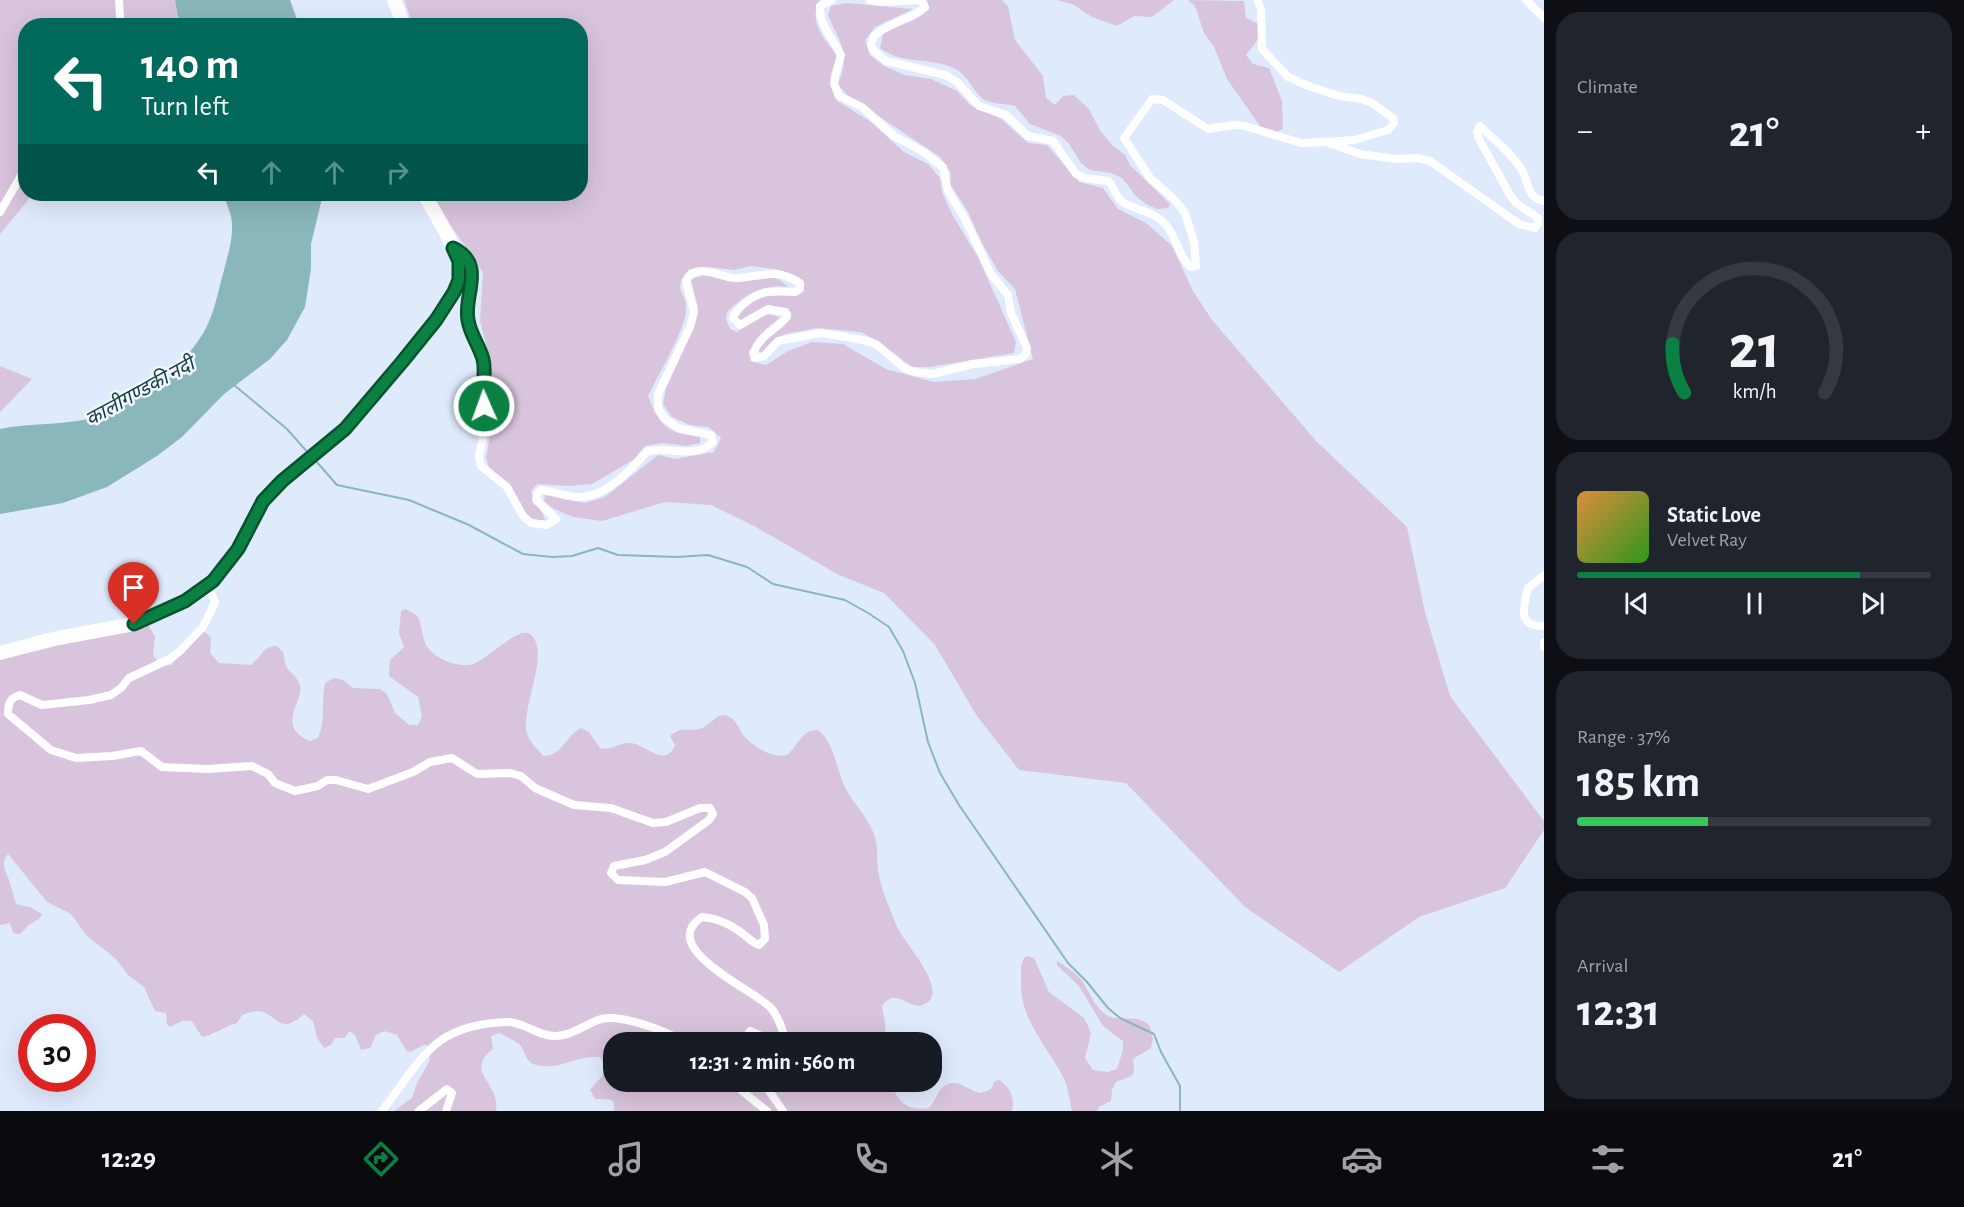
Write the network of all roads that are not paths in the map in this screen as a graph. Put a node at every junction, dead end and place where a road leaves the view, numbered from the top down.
1 (119, 0) edge
2 (394, 0) edge
3 (832, 0) edge
4 (870, 0) edge
5 (1257, 0) edge
6 (1526, 0) edge
7 (120, 18) edge
8 (401, 18) edge
9 (1544, 18) edge
10 (1326, 142) junction
11 (18, 180) edge
12 (428, 201) edge
13 (1544, 201) edge
14 (0, 212) edge
15 (453, 248) junction
16 (1544, 575) edge
17 (203, 591) junction
18 (1544, 626) edge
19 (1544, 642) edge
20 (1544, 647) edge
21 (0, 653) edge
22 (663, 1032) edge
23 (782, 1032) edge
24 (743, 1092) edge
25 (770, 1092) edge
26 (382, 1111) edge
27 (419, 1111) edge
28 (446, 1111) edge
29 (767, 1111) edge
30 (783, 1111) edge

1 - 7 street
2 - 8 highway
3 - 15 street
4 - 10 street
5 - 10 street
6 - 9 street
10 - 13 street
11 - 14 street
12 - 15 highway
15 - 17 highway
16 - 18 street
17 - 21 highway
17 - 23 street
19 - 20 street
22 - 26 street
24 - 29 street
25 - 30 street
27 - 28 street

